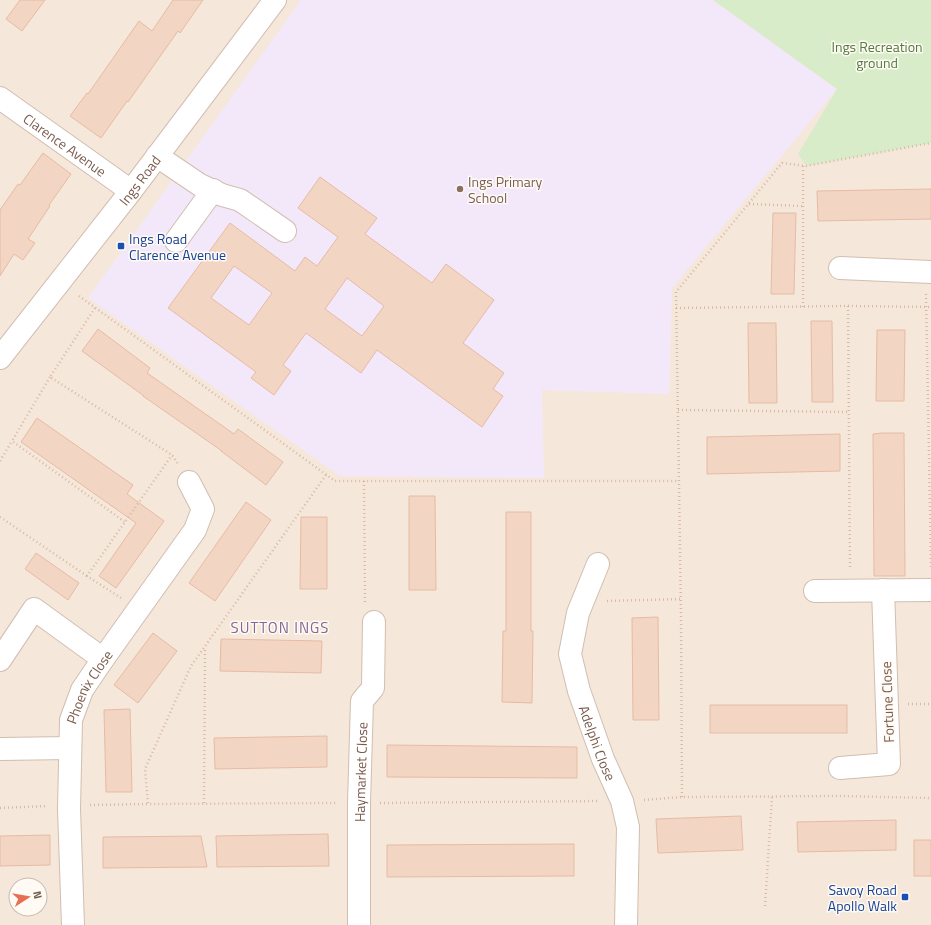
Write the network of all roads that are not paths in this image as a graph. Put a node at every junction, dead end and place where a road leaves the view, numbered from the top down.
1 (275, 0) edge
2 (0, 98) edge
3 (157, 156) junction
4 (213, 190) junction
5 (131, 191) junction
6 (285, 231) dead end
7 (176, 241) dead end
8 (840, 268) dead end
9 (928, 272) edge
10 (0, 358) edge
11 (188, 482) road end
12 (598, 564) dead end
13 (883, 590) junction
14 (931, 590) edge
15 (815, 591) dead end
16 (374, 622) road end
17 (103, 659) junction
18 (0, 660) edge
19 (70, 748) junction
20 (0, 749) edge
21 (840, 768) dead end
22 (73, 925) edge
23 (359, 925) edge
24 (626, 925) edge

1 - 3 street, Ings Road
2 - 5 street, Clarence Avenue
3 - 4 street
3 - 5 street, Ings Road
4 - 6 street
4 - 7 street
5 - 10 street, Ings Road
8 - 9 street
11 - 17 street, Phoenix Close
12 - 24 street, Adelphi Close
13 - 14 street
13 - 15 street
13 - 21 street, Fortune Close
16 - 23 street, Haymarket Close
17 - 18 street
17 - 19 street, Phoenix Close
19 - 20 street
19 - 22 street, Phoenix Close

